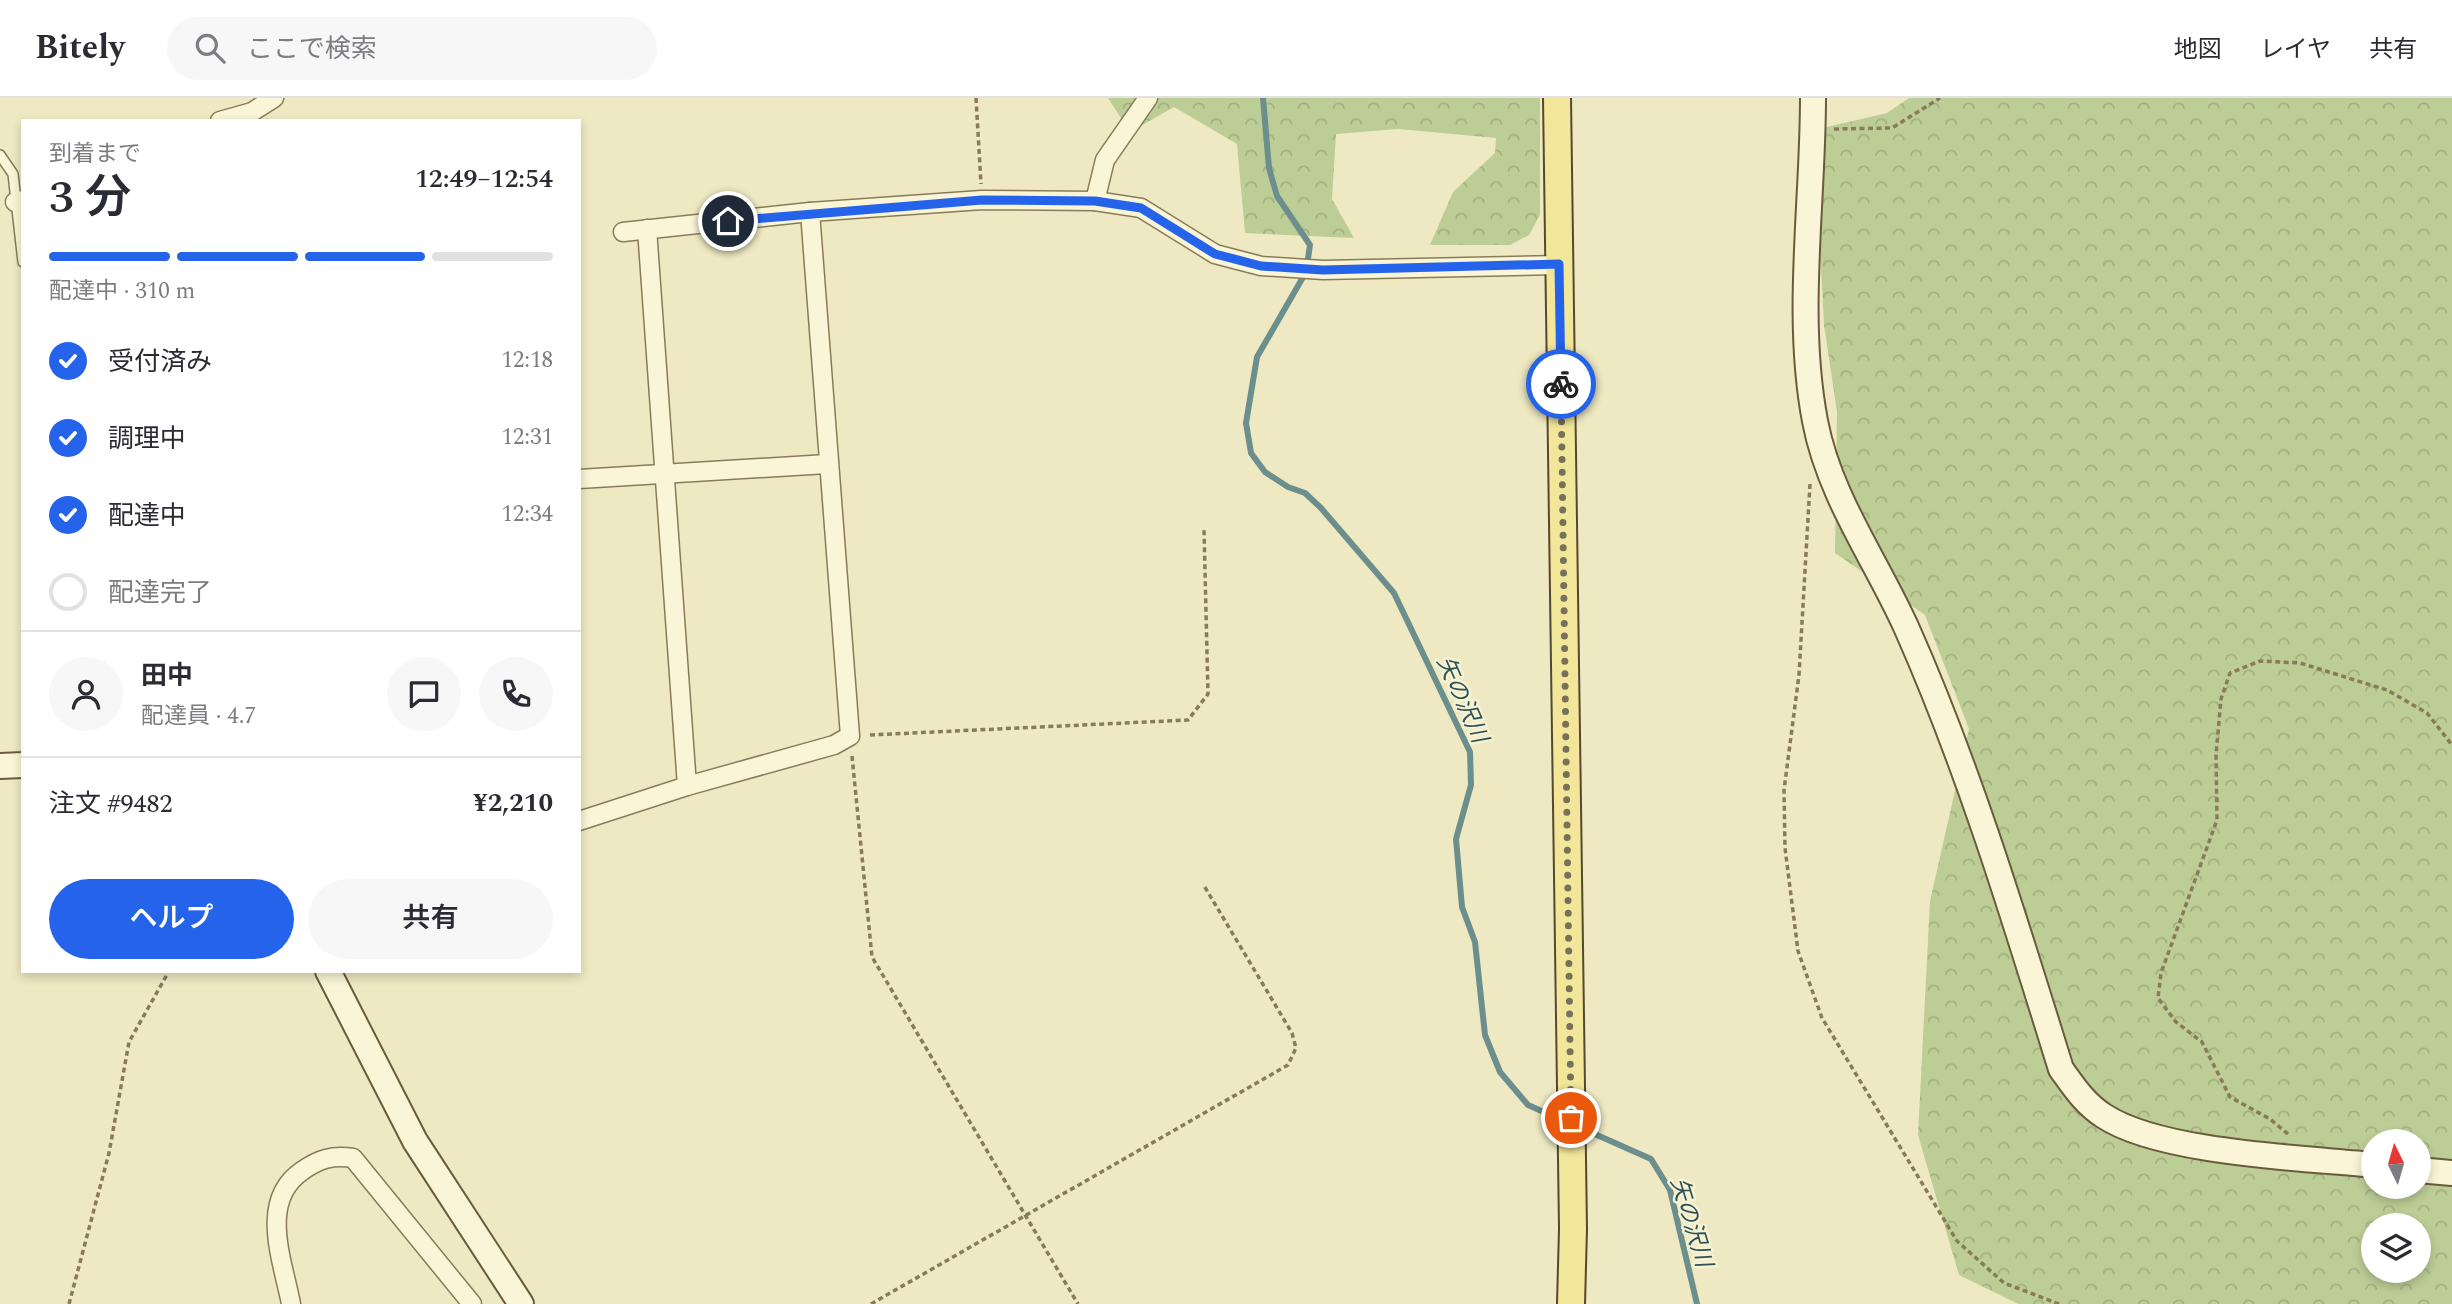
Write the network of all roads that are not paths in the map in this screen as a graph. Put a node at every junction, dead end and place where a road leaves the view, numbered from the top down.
1 (274, 98) edge
2 (1148, 98) edge
3 (1557, 98) edge
4 (1813, 98) edge
5 (227, 119) edge
6 (0, 155) edge
7 (19, 201) edge
8 (1095, 201) junction
9 (810, 212) junction
10 (647, 229) junction
11 (21, 231) edge
12 (623, 232) dead end
13 (1559, 264) junction
14 (827, 464) junction
15 (663, 474) junction
16 (581, 479) edge
17 (21, 765) edge
18 (0, 766) edge
19 (687, 786) junction
20 (581, 820) edge
21 (329, 973) edge
22 (2361, 1164) edge
23 (2431, 1171) edge
24 (2452, 1173) edge
25 (291, 1304) edge
26 (472, 1304) edge
27 (521, 1304) edge
28 (1571, 1304) edge

1 - 5 street
2 - 8 street
3 - 13 main road
4 - 22 street
6 - 7 lane
7 - 11 lane
8 - 9 street
8 - 13 street
9 - 10 street
9 - 14 street
10 - 12 street
10 - 15 street
13 - 28 main road
14 - 15 street
14 - 19 street
15 - 16 street
15 - 19 street
17 - 18 street
19 - 20 street
21 - 27 street
23 - 24 street
25 - 26 street

